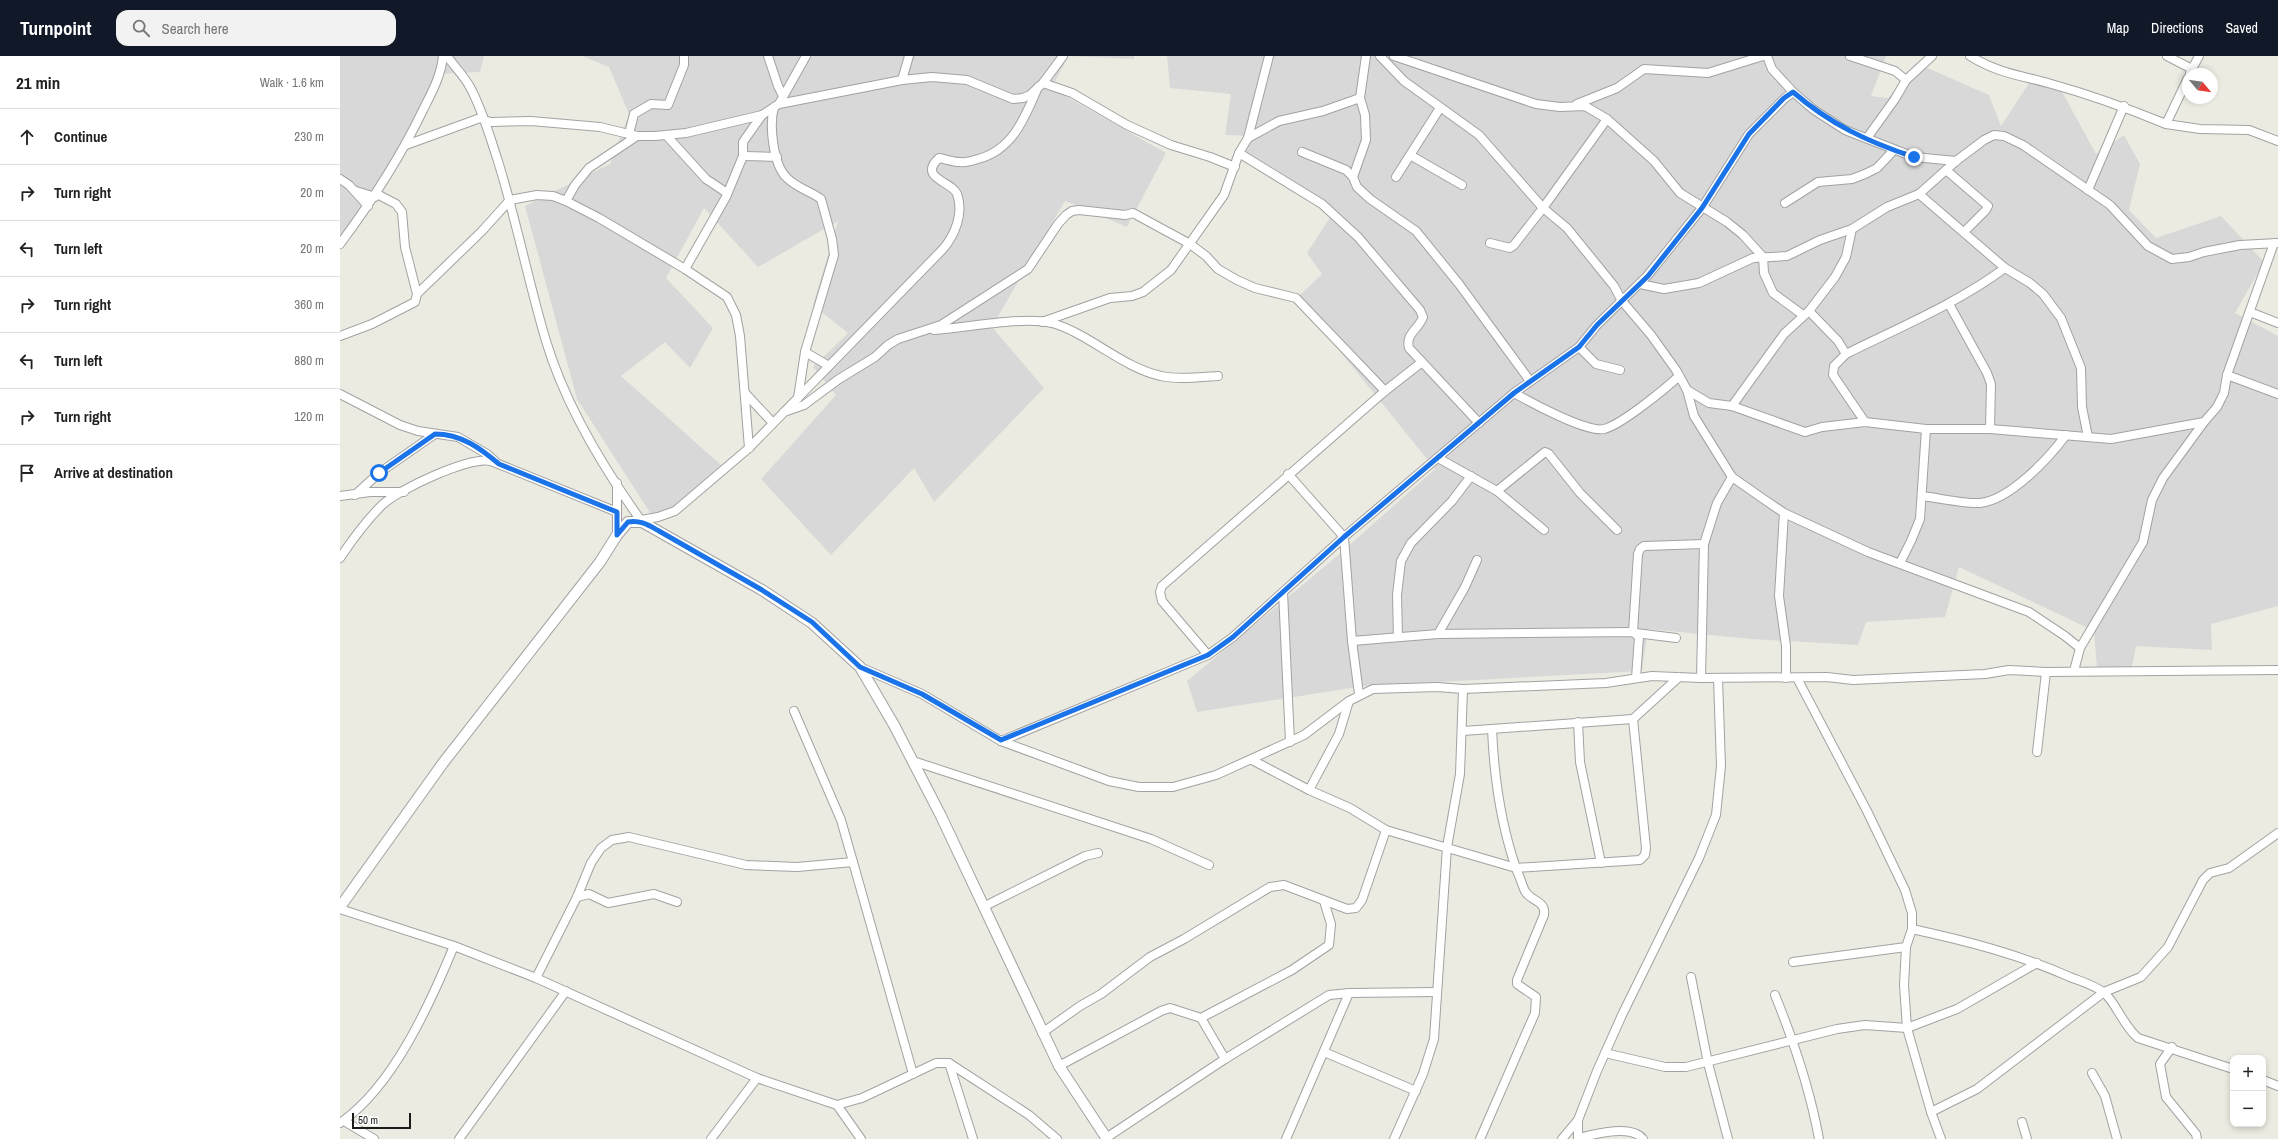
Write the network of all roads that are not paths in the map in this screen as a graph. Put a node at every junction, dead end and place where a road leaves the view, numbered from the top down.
1 (443, 56) edge
2 (447, 56) edge
3 (684, 56) edge
4 (768, 56) edge
5 (806, 56) edge
6 (910, 56) edge
7 (1063, 56) edge
8 (1269, 56) edge
9 (1366, 56) edge
10 (1380, 56) edge
11 (1394, 56) edge
12 (1763, 56) edge
13 (1767, 56) edge
14 (1850, 56) edge
15 (1932, 56) edge
16 (1970, 56) edge
17 (2167, 56) edge
18 (2199, 56) edge
19 (2185, 68) edge
20 (2193, 68) edge
21 (902, 80) junction
22 (1906, 80) junction
23 (1041, 85) junction
24 (2182, 91) edge
25 (1793, 92) junction
26 (783, 96) junction
27 (1360, 98) junction
28 (1574, 105) junction
29 (776, 106) junction
30 (2124, 106) junction
31 (1440, 108) junction
32 (762, 115) junction
33 (484, 118) junction
34 (1607, 119) junction
35 (2166, 124) junction
36 (633, 135) junction
37 (666, 135) junction
38 (1248, 138) junction
39 (1867, 138) junction
40 (2278, 141) edge
41 (406, 145) junction
42 (1894, 150) junction
43 (1302, 152) dead end
44 (1239, 153) junction
45 (1410, 155) junction
46 (743, 156) junction
47 (777, 157) junction
48 (1956, 161) junction
49 (1235, 167) junction
50 (1946, 170) junction
51 (1353, 177) junction
52 (1396, 178) dead end
53 (340, 179) edge
54 (1462, 186) dead end
55 (2088, 190) junction
56 (356, 191) junction
57 (728, 193) junction
58 (1919, 194) junction
59 (376, 196) junction
60 (510, 200) junction
61 (566, 202) junction
62 (1785, 203) dead end
63 (368, 206) junction
64 (1543, 208) junction
65 (1702, 208) junction
66 (1852, 229) junction
67 (1964, 232) junction
68 (1490, 243) dead end
69 (2276, 243) edge
70 (340, 244) edge
71 (1190, 244) junction
72 (1763, 257) junction
73 (2005, 268) junction
74 (685, 269) junction
75 (1640, 284) junction
76 (416, 294) junction
77 (1622, 301) junction
78 (1949, 304) junction
79 (2250, 312) junction
80 (1806, 313) junction
81 (1042, 322) junction
82 (2278, 322) edge
83 (927, 330) junction
84 (340, 336) edge
85 (1579, 347) junction
86 (806, 352) junction
87 (1846, 354) junction
88 (1422, 362) junction
89 (829, 366) junction
90 (1620, 370) dead end
91 (2227, 375) junction
92 (1218, 376) dead end
93 (1679, 376) junction
94 (1530, 381) junction
95 (1686, 390) junction
96 (1385, 391) junction
97 (745, 393) junction
98 (1514, 393) junction
99 (340, 394) edge
100 (2278, 394) edge
101 (798, 398) junction
102 (1732, 406) junction
103 (784, 412) junction
104 (1865, 422) junction
105 (2204, 422) junction
106 (773, 423) junction
107 (1479, 423) junction
108 (1926, 429) junction
109 (1990, 429) junction
110 (435, 434) junction
111 (2066, 435) junction
112 (2088, 437) junction
113 (749, 448) junction
114 (1438, 458) junction
115 (499, 464) junction
116 (1288, 474) junction
117 (1471, 476) junction
118 (1732, 477) junction
119 (617, 482) junction
120 (1497, 491) junction
121 (405, 492) junction
122 (354, 495) junction
123 (340, 496) edge
124 (1922, 496) junction
125 (617, 512) junction
126 (1784, 513) junction
127 (641, 521) junction
128 (1544, 530) dead end
129 (1617, 530) dead end
130 (617, 535) junction
131 (1344, 537) junction
132 (1704, 544) junction
133 (340, 558) edge
134 (1477, 560) dead end
135 (1900, 563) junction
136 (1283, 592) junction
137 (1634, 633) junction
138 (1438, 634) junction
139 (1398, 636) junction
140 (1676, 638) dead end
141 (1352, 641) junction
142 (2080, 648) junction
143 (1208, 655) junction
144 (860, 667) junction
145 (2278, 670) edge
146 (2074, 671) junction
147 (2046, 672) junction
148 (1679, 677) junction
149 (1636, 678) junction
150 (1701, 678) junction
151 (1718, 678) junction
152 (1786, 678) junction
153 (1797, 678) junction
154 (1463, 689) junction
155 (1360, 694) junction
156 (1349, 700) junction
157 (794, 711) dead end
158 (1634, 719) junction
159 (1578, 722) junction
160 (1492, 729) junction
161 (1463, 731) junction
162 (1001, 740) junction
163 (1290, 742) junction
164 (2037, 752) dead end
165 (1252, 760) junction
166 (913, 761) junction
167 (1309, 790) junction
168 (1386, 830) junction
169 (2278, 833) edge
170 (1447, 847) junction
171 (1098, 853) dead end
172 (853, 862) junction
173 (1601, 863) junction
174 (1209, 865) dead end
175 (1516, 868) junction
176 (577, 897) junction
177 (1324, 901) junction
178 (677, 902) dead end
179 (983, 907) junction
180 (340, 908) edge
181 (1912, 930) junction
182 (454, 946) junction
183 (1906, 947) junction
184 (1793, 962) dead end
185 (2037, 963) junction
186 (1691, 977) dead end
187 (536, 978) junction
188 (566, 992) junction
189 (1436, 992) junction
190 (2104, 992) junction
191 (1349, 993) junction
192 (1775, 995) dead end
193 (1200, 1018) junction
194 (1907, 1028) junction
195 (1042, 1033) junction
196 (1793, 1039) junction
197 (2172, 1047) junction
198 (1324, 1052) junction
199 (1605, 1053) junction
200 (1225, 1059) junction
201 (949, 1063) junction
202 (1708, 1063) junction
203 (1059, 1066) junction
204 (2230, 1069) edge
205 (2092, 1073) dead end
206 (913, 1074) junction
207 (757, 1078) junction
208 (2266, 1081) edge
209 (2278, 1086) edge
210 (1416, 1091) junction
211 (837, 1105) junction
212 (1931, 1112) junction
213 (1578, 1120) junction
214 (342, 1122) edge
215 (2022, 1122) dead end
216 (1578, 1138) edge
217 (374, 1139) edge
218 (459, 1139) edge
219 (711, 1139) edge
220 (861, 1139) edge
221 (973, 1139) edge
222 (1057, 1139) edge
223 (1107, 1139) edge
224 (1286, 1139) edge
225 (1394, 1139) edge
226 (1480, 1139) edge
227 (1562, 1139) edge
228 (1643, 1139) edge
229 (1728, 1139) edge
230 (1819, 1139) edge
231 (1942, 1139) edge
232 (2027, 1139) edge
233 (2117, 1139) edge
234 (2198, 1139) edge

1 - 41 street
2 - 33 street
3 - 36 street
4 - 26 street
5 - 26 street
6 - 21 street
7 - 23 street
8 - 38 street
9 - 27 street
10 - 31 street
11 - 28 street
12 - 28 street
13 - 25 street
14 - 22 street
15 - 22 street
16 - 30 street
17 - 19 street
18 - 20 street
21 - 23 street
21 - 29 street
22 - 39 street
23 - 49 street
23 - 89 street
24 - 35 street
25 - 39 street
25 - 65 street
26 - 29 street
27 - 38 street
27 - 51 street
28 - 34 street
29 - 32 street
29 - 47 street
30 - 35 street
30 - 55 street
31 - 45 street
31 - 64 street
32 - 37 street
32 - 46 street
33 - 36 street
33 - 41 street
33 - 60 street
34 - 64 street
34 - 65 street
35 - 40 street
36 - 37 street
36 - 61 street
37 - 57 street
38 - 44 street
39 - 42 street
41 - 59 street
42 - 48 street
42 - 62 street
43 - 51 street
44 - 49 street
44 - 88 street
45 - 52 street
45 - 54 street
46 - 47 street
46 - 57 street
47 - 86 street
48 - 50 street
48 - 55 street
49 - 71 street
50 - 58 street
50 - 67 street
51 - 94 street
53 - 56 street
55 - 69 street
56 - 59 street
56 - 63 street
57 - 74 street
58 - 66 street
58 - 67 street
59 - 63 street
59 - 76 street
60 - 61 street
60 - 76 street
60 - 119 street
61 - 74 street
63 - 70 street
64 - 68 street
64 - 77 street
65 - 72 street
65 - 75 street
66 - 72 street
66 - 80 street
67 - 73 street
69 - 79 street
71 - 81 street
71 - 83 street
71 - 96 street
72 - 75 street
72 - 80 street
73 - 78 street
73 - 112 street
74 - 97 street
75 - 77 street
76 - 84 street
77 - 85 street
77 - 93 street
78 - 87 street
78 - 109 street
79 - 82 street
79 - 91 street
80 - 87 street
80 - 102 street
81 - 83 street
81 - 92 street
83 - 103 street
85 - 90 street
85 - 94 street
86 - 89 street
86 - 101 street
87 - 104 street
88 - 96 street
88 - 107 street
89 - 101 street
91 - 100 street
91 - 105 street
93 - 95 street
93 - 98 street
94 - 98 street
95 - 102 street
95 - 118 street
96 - 116 street
97 - 106 street
97 - 113 street
98 - 107 street
99 - 110 street
101 - 103 street
102 - 104 street
103 - 106 street
104 - 108 street
105 - 112 street
105 - 142 street
106 - 113 street
107 - 114 street
108 - 109 street
108 - 124 street
109 - 111 street
110 - 115 street
110 - 122 street
111 - 112 street
111 - 124 street
113 - 127 street
114 - 117 street
114 - 131 street
115 - 121 street
115 - 125 street
116 - 131 street
116 - 143 street
117 - 120 street
117 - 139 street
118 - 126 street
118 - 132 street
119 - 125 street
119 - 127 street
120 - 128 street
120 - 129 street
121 - 122 street
121 - 133 street
122 - 123 street
124 - 135 street
125 - 130 street
126 - 135 street
126 - 152 street
127 - 130 street
127 - 144 street
130 - 180 street
131 - 136 street
131 - 141 street
132 - 137 street
132 - 150 street
134 - 138 street
135 - 142 street
136 - 143 street
136 - 163 street
137 - 138 street
137 - 140 street
137 - 149 street
138 - 139 street
139 - 141 street
141 - 155 street
142 - 146 street
143 - 162 street
144 - 162 street
144 - 166 street
145 - 146 street
146 - 147 street
147 - 153 street
147 - 164 street
148 - 149 street
148 - 150 street
148 - 158 street
149 - 154 street
150 - 151 street
151 - 152 street
151 - 199 street
152 - 153 street
153 - 181 street
154 - 155 street
154 - 161 street
155 - 156 street
156 - 163 street
156 - 167 street
157 - 172 street
158 - 159 street
158 - 173 street
159 - 160 street
159 - 173 street
160 - 161 street
160 - 175 street
161 - 170 street
162 - 165 street
163 - 165 street
165 - 167 street
166 - 174 street
166 - 179 street
167 - 168 street
168 - 170 street
168 - 177 street
169 - 190 street
170 - 175 street
170 - 189 street
171 - 179 street
172 - 176 street
172 - 206 street
173 - 175 street
175 - 226 street
176 - 178 street
176 - 187 street
177 - 193 street
177 - 195 street
179 - 195 street
180 - 182 street
181 - 183 street
181 - 185 street
182 - 187 street
182 - 214 street
183 - 184 street
183 - 194 street
185 - 190 street
185 - 194 street
186 - 202 street
187 - 188 street
188 - 207 street
188 - 218 street
189 - 191 street
189 - 210 street
190 - 197 street
190 - 212 street
191 - 198 street
191 - 200 street
192 - 196 street
193 - 200 street
193 - 203 street
194 - 196 street
194 - 212 street
195 - 203 street
196 - 202 street
196 - 230 street
197 - 204 street
197 - 234 street
198 - 210 street
198 - 224 street
199 - 202 street
199 - 213 street
200 - 223 street
201 - 206 street
201 - 221 street
201 - 222 street
202 - 229 street
203 - 223 street
205 - 233 street
206 - 211 street
207 - 211 street
207 - 219 street
208 - 209 street
210 - 225 street
211 - 220 street
212 - 231 street
213 - 216 street
213 - 227 street
214 - 217 street
215 - 232 street
216 - 228 street

